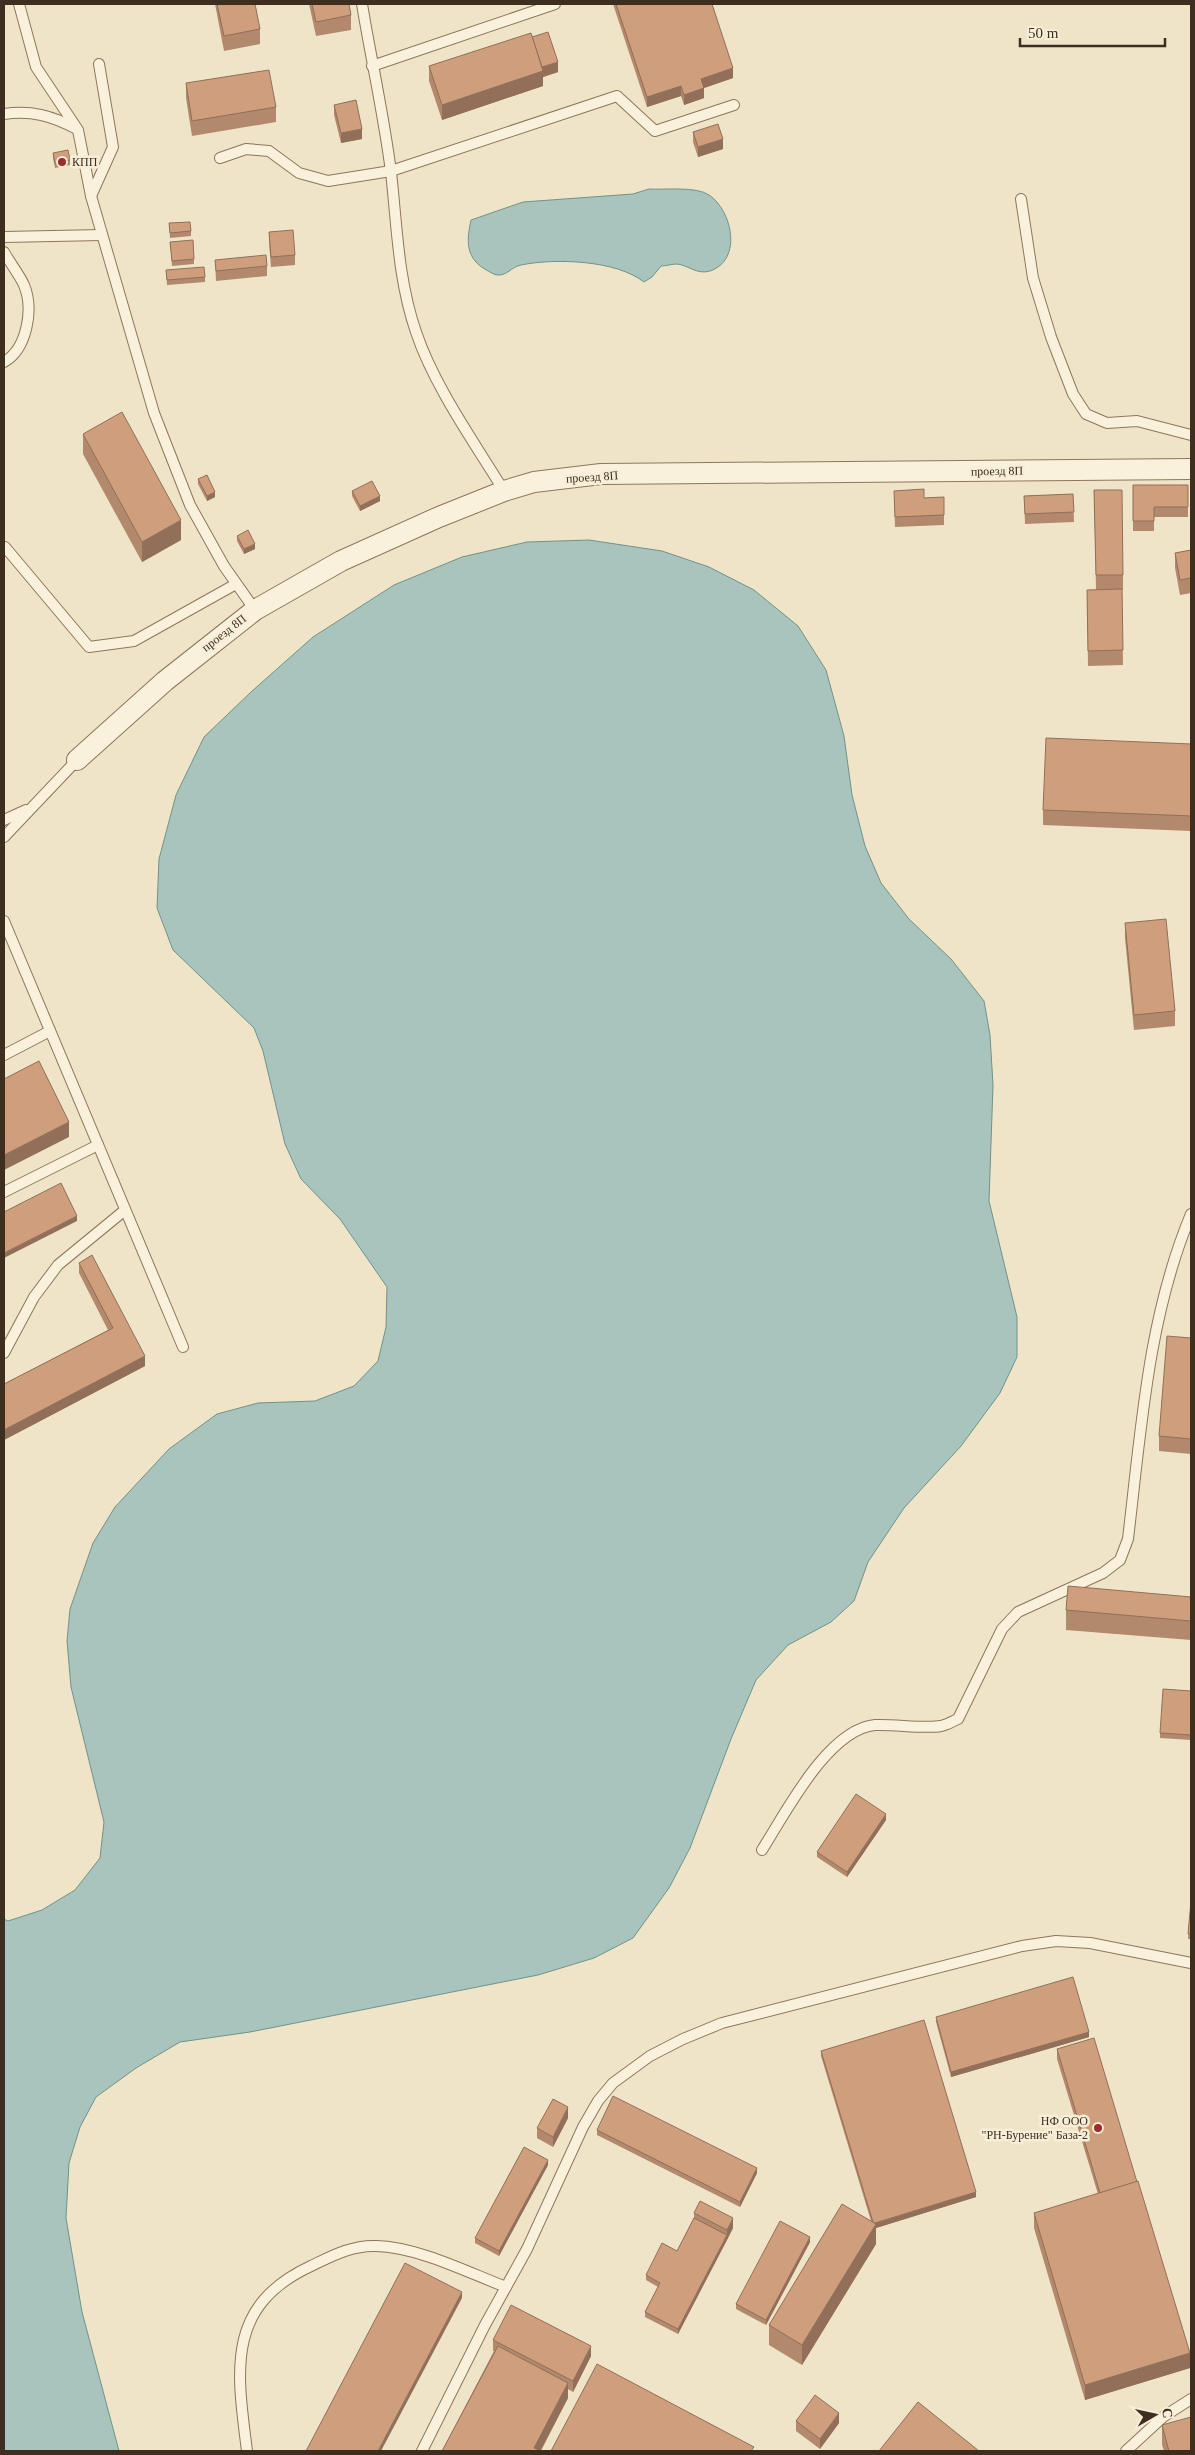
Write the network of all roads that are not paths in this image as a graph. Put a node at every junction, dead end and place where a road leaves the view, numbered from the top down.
1 (19, 4) edge
2 (362, 4) edge
3 (555, 4) edge
4 (99, 64) dead end
5 (372, 66) junction
6 (734, 105) dead end
7 (4, 114) edge
8 (78, 130) junction
9 (220, 158) dead end
10 (391, 171) junction
11 (91, 196) junction
12 (1021, 199) dead end
13 (102, 235) junction
14 (4, 237) edge
15 (4, 252) edge
16 (4, 362) edge
17 (1191, 435) edge
18 (1191, 469) edge
19 (504, 491) junction
20 (5, 547) dead end
21 (236, 584) junction
22 (255, 610) junction
23 (77, 760) joint
24 (31, 808) junction
25 (4, 820) edge
26 (4, 837) edge
27 (4, 921) edge
28 (50, 1031) junction
29 (4, 1055) edge
30 (98, 1145) junction
31 (4, 1192) edge
32 (125, 1210) junction
33 (1191, 1214) edge
34 (183, 1347) dead end
35 (4, 1353) edge
36 (762, 1850) dead end
37 (1191, 1963) edge
38 (506, 2287) junction
39 (1191, 2399) edge
40 (247, 2451) edge
41 (422, 2451) edge
42 (1126, 2451) edge

1 - 8 lane
2 - 5 lane
3 - 5 lane
4 - 11 lane
5 - 10 lane
6 - 10 lane
7 - 8 lane
8 - 11 lane
9 - 10 lane
10 - 19 lane
11 - 13 lane
12 - 17 lane
13 - 14 lane
13 - 21 lane
15 - 16 lane
18 - 19 street, проезд 8П
19 - 22 street, проезд 8П
20 - 21 lane
21 - 22 lane
22 - 23 street, проезд 8П
23 - 24 lane
24 - 25 lane
24 - 26 lane
27 - 28 lane
28 - 29 lane
28 - 30 lane
30 - 31 lane
30 - 32 lane
32 - 34 lane
32 - 35 lane
33 - 36 lane
37 - 38 lane
38 - 40 lane
38 - 41 lane
39 - 42 lane

